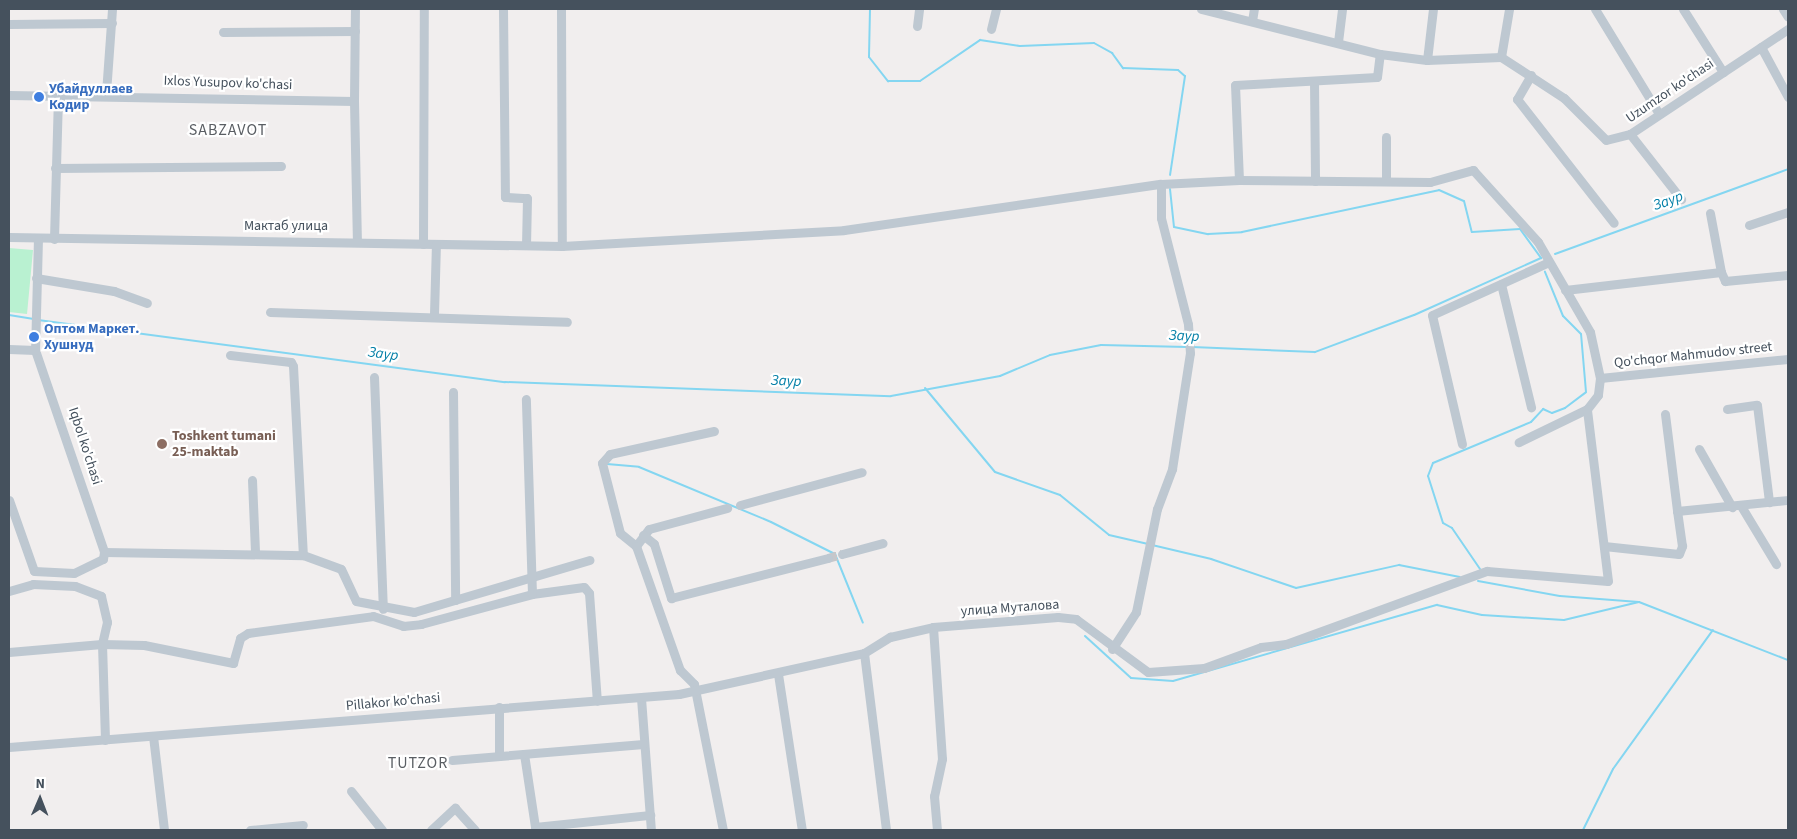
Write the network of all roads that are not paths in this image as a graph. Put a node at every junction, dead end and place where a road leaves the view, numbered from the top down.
1 (112, 9) edge
2 (355, 9) edge
3 (424, 9) edge
4 (503, 9) edge
5 (561, 9) edge
6 (919, 9) edge
7 (996, 9) edge
8 (1200, 9) edge
9 (1254, 9) edge
10 (1342, 9) edge
11 (1433, 9) edge
12 (1510, 9) edge
13 (1595, 9) edge
14 (1683, 9) edge
15 (1783, 9) edge
16 (1788, 18) edge
17 (1252, 21) junction
18 (112, 23) junction
19 (9, 24) edge
20 (917, 26) dead end
21 (1788, 29) edge
22 (991, 30) dead end
23 (223, 32) dead end
24 (355, 32) junction
25 (1338, 42) junction
26 (1762, 47) junction
27 (1380, 54) junction
28 (1501, 57) junction
29 (1427, 60) junction
30 (1723, 72) junction
31 (1531, 75) junction
32 (1314, 81) junction
33 (106, 93) junction
34 (9, 95) edge
35 (58, 95) junction
36 (1788, 97) edge
37 (354, 101) junction
38 (1658, 114) junction
39 (1630, 134) junction
40 (1386, 137) dead end
41 (281, 166) dead end
42 (54, 168) junction
43 (1238, 180) junction
44 (1315, 181) junction
45 (1386, 181) junction
46 (1161, 184) junction
47 (1681, 199) dead end
48 (1788, 212) edge
49 (1710, 213) dead end
50 (1614, 223) dead end
51 (1749, 225) dead end
52 (9, 237) edge
53 (38, 238) junction
54 (54, 239) junction
55 (357, 240) junction
56 (423, 244) junction
57 (436, 244) junction
58 (526, 245) junction
59 (562, 246) junction
60 (1549, 262) junction
61 (1721, 272) junction
62 (1788, 276) edge
63 (36, 278) junction
64 (1501, 284) junction
65 (1565, 290) junction
66 (147, 303) dead end
67 (270, 312) dead end
68 (434, 314) junction
69 (567, 322) dead end
70 (9, 349) edge
71 (35, 350) junction
72 (230, 355) dead end
73 (1788, 360) edge
74 (374, 377) dead end
75 (1600, 378) junction
76 (452, 392) dead end
77 (526, 399) dead end
78 (1531, 406) dead end
79 (1587, 409) junction
80 (1727, 409) dead end
81 (1665, 414) dead end
82 (714, 431) dead end
83 (1519, 442) dead end
84 (1462, 444) dead end
85 (1699, 449) dead end
86 (862, 472) dead end
87 (252, 480) dead end
88 (9, 500) edge
89 (1788, 500) edge
90 (1769, 502) junction
91 (740, 505) dead end
92 (1736, 506) junction
93 (727, 508) dead end
94 (1677, 511) junction
95 (643, 535) junction
96 (883, 543) dead end
97 (636, 546) junction
98 (1604, 546) junction
99 (104, 552) junction
100 (256, 553) junction
101 (842, 554) tunnel mouth
102 (303, 555) junction
103 (828, 558) tunnel mouth
104 (589, 560) dead end
105 (1776, 564) dead end
106 (74, 573) junction
107 (535, 576) junction
108 (75, 586) junction
109 (9, 591) edge
110 (532, 594) junction
111 (455, 600) junction
112 (383, 609) junction
113 (933, 627) junction
114 (102, 644) junction
115 (1112, 649) junction
116 (9, 652) edge
117 (864, 653) junction
118 (778, 674) junction
119 (695, 690) junction
120 (641, 698) junction
121 (597, 701) junction
122 (499, 707) junction
123 (153, 736) junction
124 (105, 740) junction
125 (643, 744) junction
126 (9, 747) edge
127 (524, 754) junction
128 (499, 756) junction
129 (452, 760) dead end
130 (352, 792) dead end
131 (650, 815) junction
132 (303, 825) dead end
133 (576, 827) edge
134 (164, 830) edge
135 (250, 830) edge
136 (382, 830) edge
137 (431, 830) edge
138 (475, 830) edge
139 (651, 830) edge
140 (723, 830) edge
141 (802, 830) edge
142 (886, 830) edge
143 (938, 830) edge

1 - 18 street
2 - 24 street
3 - 56 street
4 - 58 street
5 - 59 street
6 - 20 street
7 - 22 street
8 - 17 street
9 - 17 street
10 - 25 street
11 - 29 street
12 - 28 street
13 - 38 street
14 - 30 street
15 - 16 street
17 - 25 street
18 - 19 street
18 - 33 street
21 - 26 street, Uzumzor ko'chasi
23 - 24 street
24 - 37 street
25 - 27 street
26 - 30 street, Uzumzor ko'chasi
26 - 36 street
27 - 29 street
27 - 32 street
28 - 29 street
28 - 31 street, Uzumzor ko'chasi
30 - 38 street, Uzumzor ko'chasi
31 - 39 street, Uzumzor ko'chasi
31 - 50 street
32 - 43 street
32 - 44 street
33 - 35 street, Ixlos Yusupov ko'chasi
33 - 37 street, Ixlos Yusupov ko'chasi
34 - 35 street, Ixlos Yusupov ko'chasi
35 - 42 street
37 - 55 street
38 - 39 street, Uzumzor ko'chasi
39 - 47 street
40 - 45 street
41 - 42 street
42 - 54 street
43 - 44 street, Мактаб улица
43 - 46 street, Мактаб улица
44 - 45 street, Мактаб улица
45 - 60 street, Мактаб улица
46 - 59 street, Мактаб улица
46 - 115 street
48 - 51 street
49 - 61 street
52 - 53 street, Мактаб улица
53 - 54 street, Мактаб улица
53 - 63 street, Iqbol ko'chasi
54 - 55 street, Мактаб улица
55 - 56 street, Мактаб улица
56 - 57 street, Мактаб улица
57 - 58 street, Мактаб улица
57 - 68 street
58 - 59 street, Мактаб улица
60 - 64 street
60 - 65 street
61 - 62 street
61 - 65 street
63 - 66 street
63 - 71 street, Iqbol ko'chasi
64 - 78 street
64 - 84 street
65 - 75 street
67 - 68 street
68 - 69 street
70 - 71 street
71 - 99 street, Iqbol ko'chasi
72 - 102 street
73 - 75 street, Qo'chqor Mahmudov street
74 - 112 street
75 - 79 street
76 - 111 street
77 - 107 street
79 - 83 street
79 - 98 street
80 - 90 street
81 - 94 street
82 - 97 street
85 - 92 street
86 - 91 street
87 - 100 street
88 - 106 street
89 - 90 street
90 - 92 street
92 - 94 street
92 - 105 street
93 - 95 street
94 - 98 street
95 - 97 street
95 - 103 street
96 - 101 street
97 - 119 street
98 - 115 street, улица Муталова
99 - 100 street
99 - 106 street
100 - 102 street
102 - 112 street
104 - 107 street
106 - 108 street
107 - 110 street
107 - 111 street
108 - 109 street
108 - 114 street
110 - 114 street
110 - 121 street
111 - 112 street
113 - 115 street, улица Муталова
113 - 117 street, улица Муталова
113 - 143 street
114 - 116 street
114 - 124 street
117 - 118 street, улица Муталова
117 - 142 street
118 - 119 street, Pillakor ko'chasi
118 - 141 street
119 - 120 street, Pillakor ko'chasi
119 - 140 street
120 - 121 street, Pillakor ko'chasi
120 - 125 street
121 - 122 street, Pillakor ko'chasi
122 - 123 street, Pillakor ko'chasi
122 - 128 street
123 - 124 street, Pillakor ko'chasi
123 - 134 street
124 - 126 street, Pillakor ko'chasi
125 - 127 street
125 - 131 street
127 - 128 street
127 - 133 street
128 - 129 street
130 - 136 street
131 - 133 street
131 - 139 street
132 - 135 street
137 - 138 street

